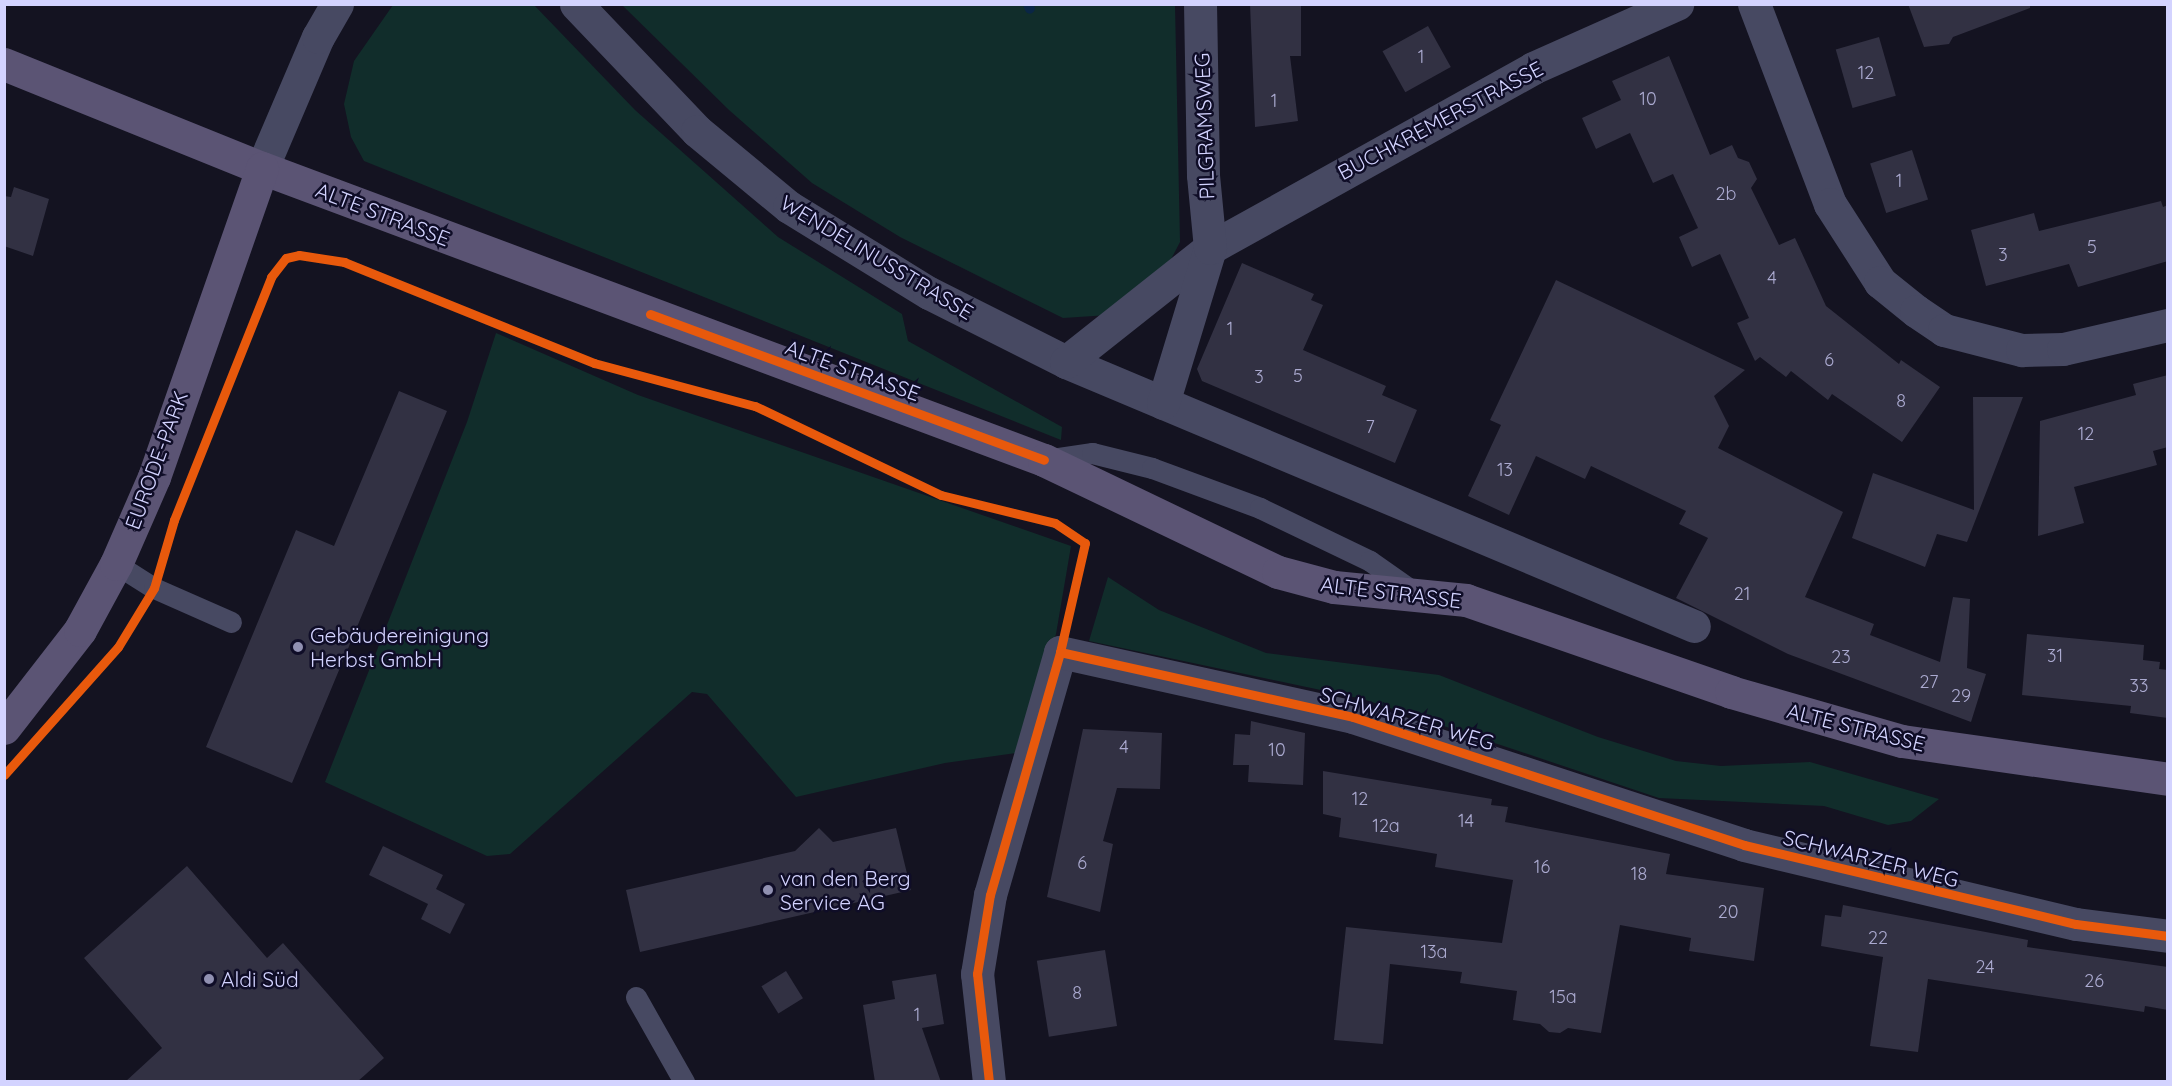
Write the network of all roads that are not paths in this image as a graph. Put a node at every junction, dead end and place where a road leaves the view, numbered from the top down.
1 (338, 4) edge
2 (576, 4) edge
3 (1200, 4) edge
4 (1677, 4) edge
5 (1754, 4) edge
6 (4, 64) edge
7 (262, 168) junction
8 (1210, 248) junction
9 (2168, 325) edge
10 (1066, 362) junction
11 (1163, 403) junction
12 (1044, 460) junction
13 (116, 564) junction
14 (1415, 592) junction
15 (231, 622) dead end
16 (1694, 626) dead end
17 (4, 728) edge
18 (2168, 779) edge
19 (2168, 936) edge
20 (636, 997) dead end
21 (684, 1082) edge
22 (989, 1082) edge

1 - 7 street
2 - 10 street, WENDELINUSSTRASSE
3 - 8 street, PILGRAMSWEG
4 - 8 street, BUCHKREMERSTRASSE
5 - 9 street
6 - 7 main road, ALTE STRASSE
7 - 12 main road, ALTE STRASSE
7 - 13 main road, EURODE-PARK
8 - 10 street
8 - 11 street, PILGRAMSWEG
10 - 11 street
11 - 16 street
12 - 14 main road, ALTE STRASSE
12 - 14 lane
13 - 15 lane
13 - 17 main road, EURODE-PARK
14 - 18 main road, ALTE STRASSE
19 - 22 street, SCHWARZER WEG
20 - 21 lane

